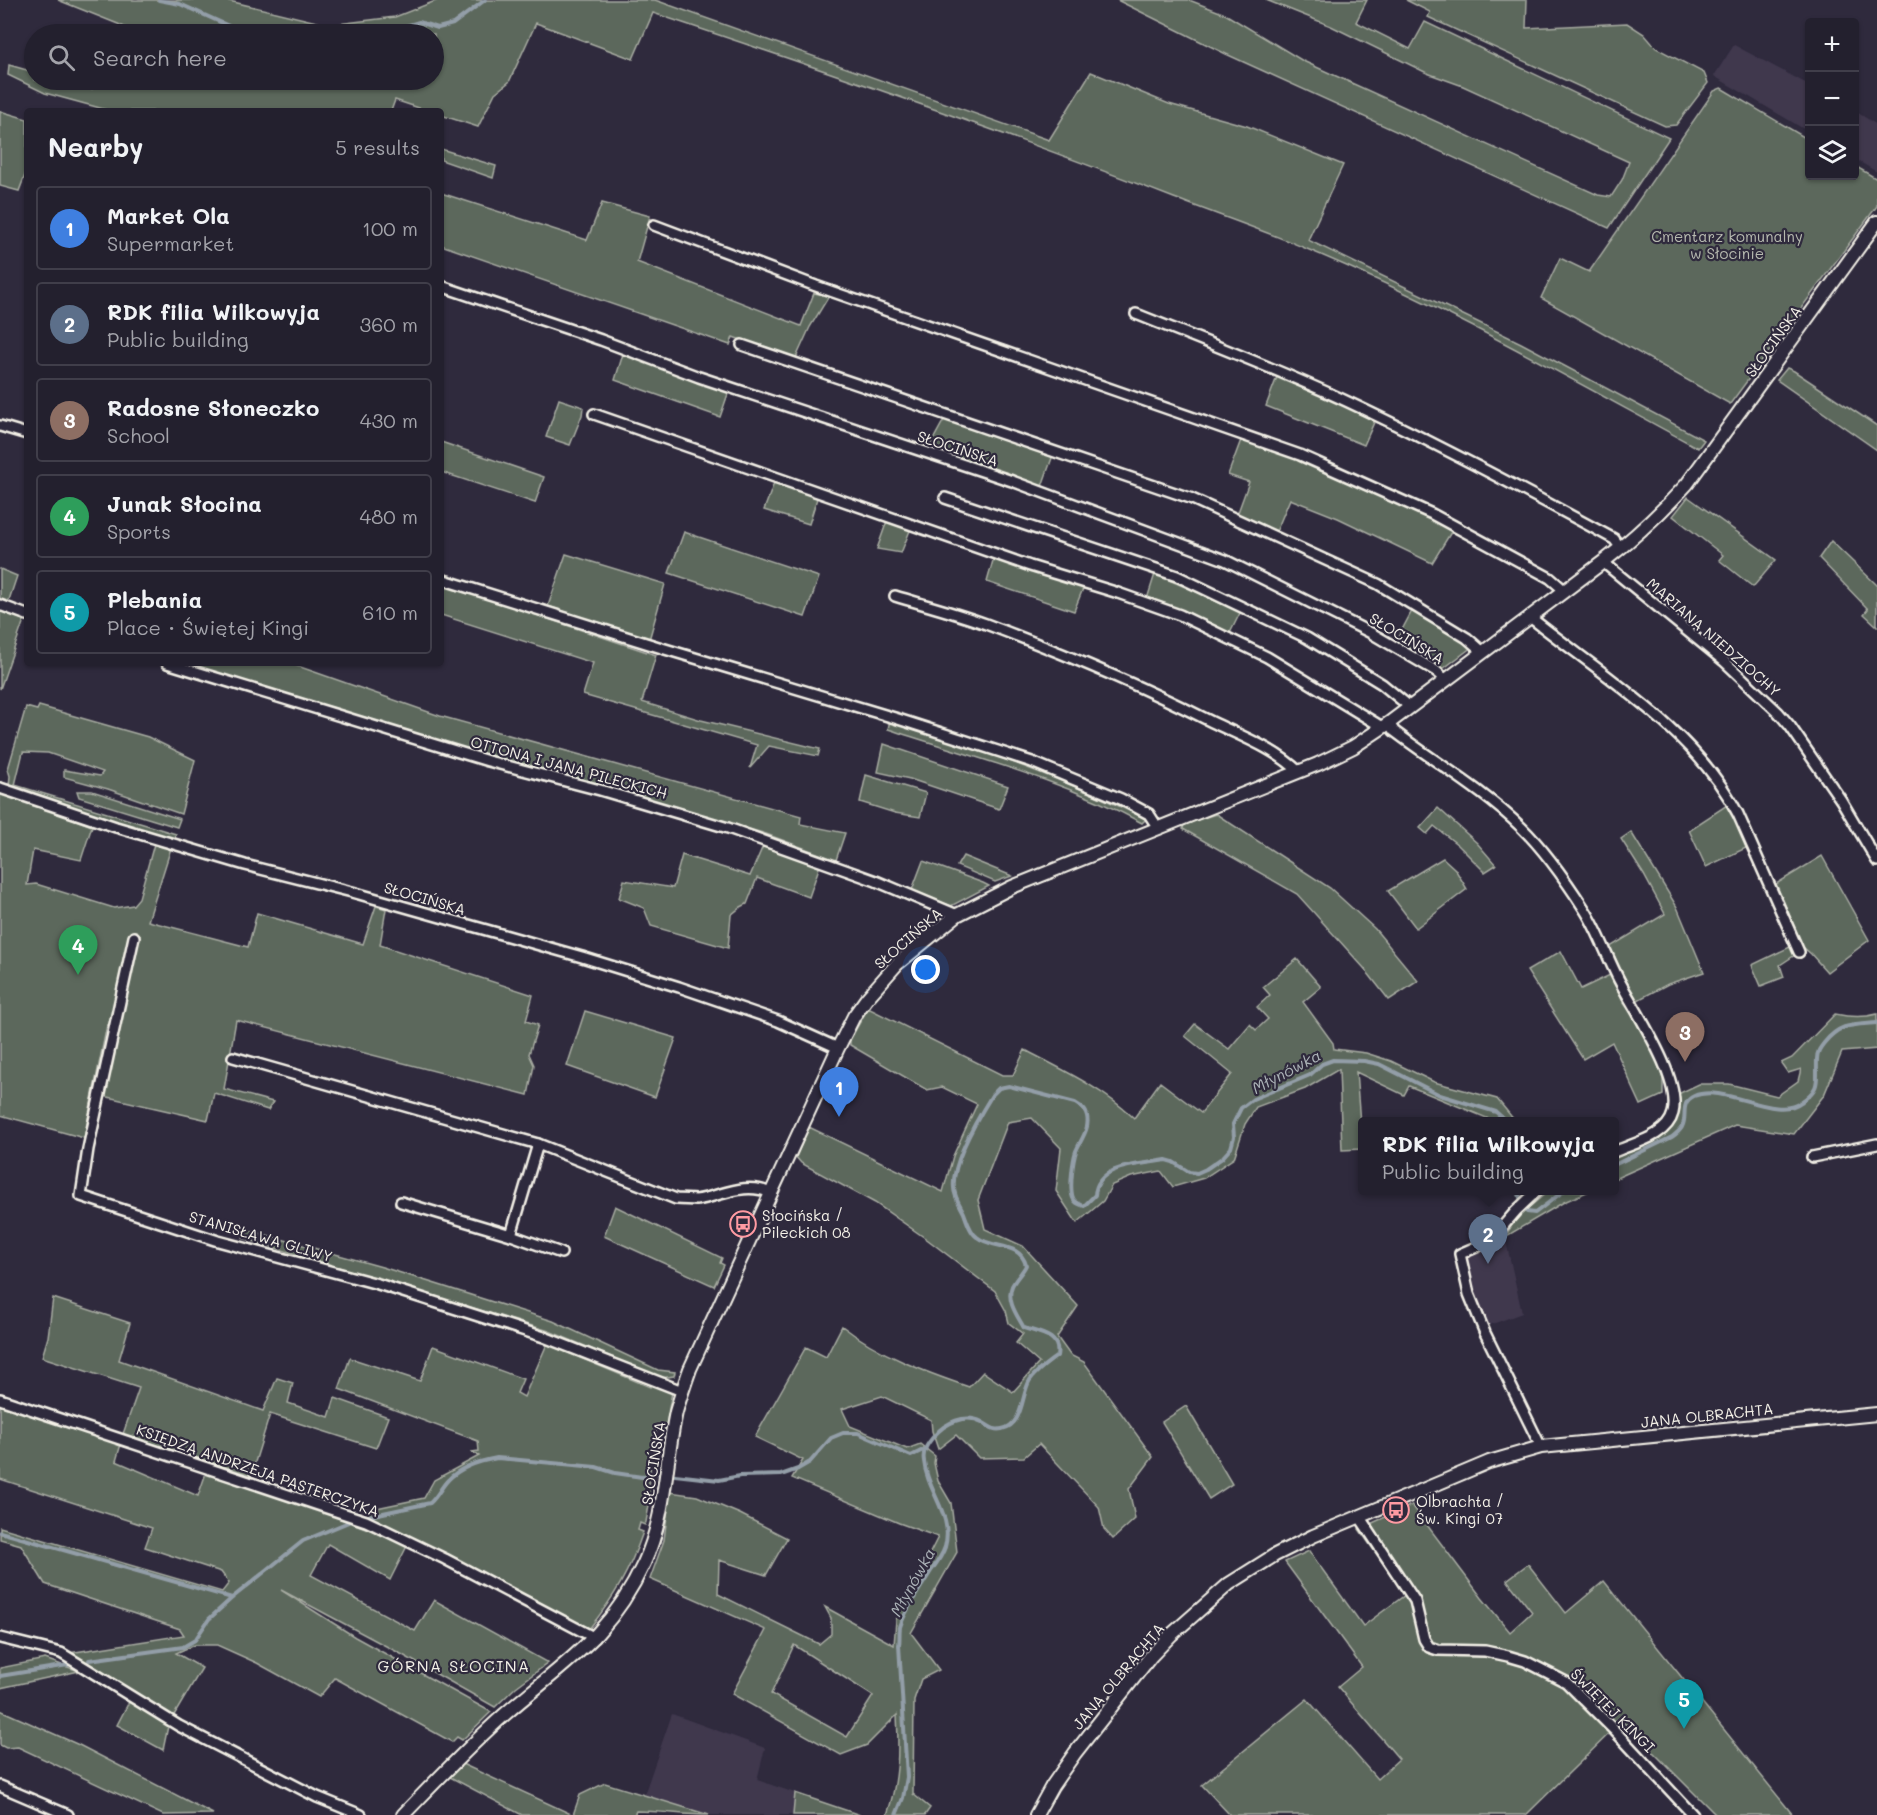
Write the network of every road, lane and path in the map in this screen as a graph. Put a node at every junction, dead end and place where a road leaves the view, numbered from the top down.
1 (1877, 222) edge
2 (654, 225) dead end
3 (444, 287) edge
4 (1136, 314) dead end
5 (742, 345) dead end
6 (594, 414) dead end
7 (0, 426) edge
8 (24, 433) edge
9 (945, 498) dead end
10 (1621, 548) junction
11 (1603, 562) junction
12 (444, 580) edge
13 (1565, 591) junction
14 (895, 596) dead end
15 (0, 605) edge
16 (24, 614) edge
17 (1530, 617) junction
18 (1483, 652) junction
19 (177, 666) edge
20 (1446, 680) junction
21 (1410, 707) junction
22 (1386, 725) junction
23 (1299, 772) junction
24 (0, 788) edge
25 (1158, 828) junction
26 (1877, 861) edge
27 (957, 915) junction
28 (134, 937) dead end
29 (1799, 952) dead end
30 (838, 1048) junction
31 (233, 1057) dead end
32 (538, 1144) junction
33 (1877, 1144) edge
34 (1619, 1150) edge
35 (1812, 1157) dead end
36 (771, 1192) junction
37 (1533, 1195) edge
38 (401, 1202) dead end
39 (511, 1235) junction
40 (561, 1253) dead end
41 (682, 1391) junction
42 (0, 1399) edge
43 (1877, 1414) edge
44 (1541, 1448) junction
45 (1359, 1516) junction
46 (0, 1638) edge
47 (595, 1638) junction
48 (0, 1786) edge
49 (68, 1815) edge
50 (361, 1815) edge
51 (403, 1815) edge
52 (1036, 1815) edge
53 (1693, 1815) edge

1 - 10 street, SŁOCIŃSKA
2 - 13 street
3 - 20 street, SŁOCIŃSKA
4 - 10 street
5 - 18 street
6 - 22 street
7 - 8 street
9 - 21 street
10 - 11 street, SŁOCIŃSKA
11 - 13 street, SŁOCIŃSKA
11 - 26 street, MARIANA NIEDZIOCHY
12 - 25 street
13 - 17 street, SŁOCIŃSKA
14 - 23 street
15 - 16 street
17 - 18 street, SŁOCIŃSKA
17 - 29 street
18 - 20 street, SŁOCIŃSKA
19 - 27 street, OTTONA I JANA PILECKICH
20 - 21 street, SŁOCIŃSKA
21 - 22 street, SŁOCIŃSKA
22 - 23 street, SŁOCIŃSKA
22 - 34 street
23 - 25 street, SŁOCIŃSKA
24 - 30 street, SŁOCIŃSKA
25 - 27 street, SŁOCIŃSKA
27 - 30 street, SŁOCIŃSKA
28 - 41 street, STANISŁAWA GLIWY
30 - 36 street, SŁOCIŃSKA
31 - 32 street
32 - 36 street
32 - 39 street
33 - 35 street
36 - 41 street, SŁOCIŃSKA
37 - 44 street
38 - 39 street
39 - 40 street
41 - 47 street, SŁOCIŃSKA
42 - 47 street, KSIĘDZA ANDRZEJA PASTERCZYKA
43 - 44 street, JANA OLBRACHTA
44 - 45 street, JANA OLBRACHTA
45 - 52 street, JANA OLBRACHTA
45 - 53 street, ŚWIĘTEJ KINGI
46 - 50 street
47 - 51 street, SŁOCIŃSKA
48 - 49 street

